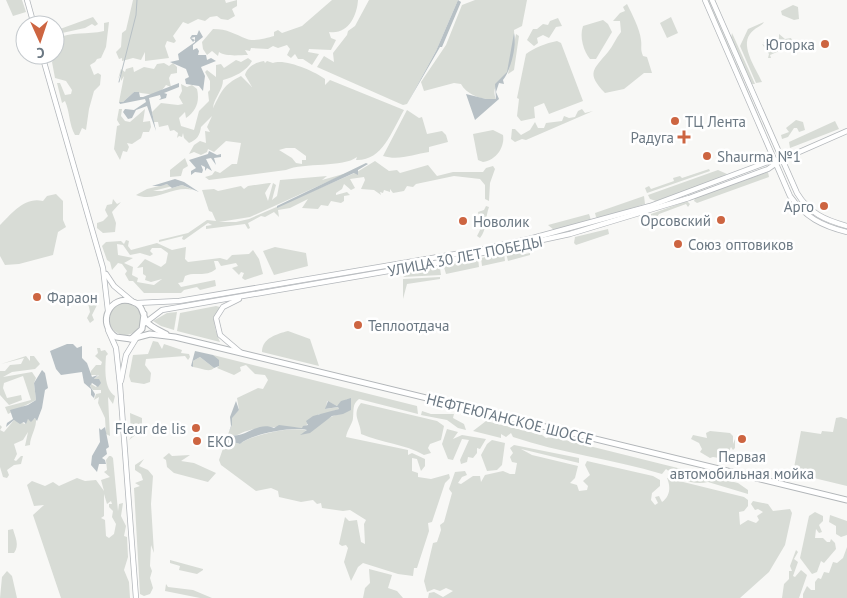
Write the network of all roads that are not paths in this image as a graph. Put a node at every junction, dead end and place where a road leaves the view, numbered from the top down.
1 (27, 0) edge
2 (705, 0) edge
3 (712, 0) edge
4 (31, 15) edge
5 (45, 65) edge
6 (847, 131) edge
7 (781, 160) junction
8 (774, 163) junction
9 (847, 226) edge
10 (847, 232) edge
11 (103, 268) junction
12 (242, 297) junction
13 (133, 302) junction
14 (108, 311) junction
15 (145, 323) junction
16 (108, 329) junction
17 (138, 335) junction
18 (174, 336) junction
19 (242, 353) junction
20 (120, 385) junction
21 (847, 500) edge
22 (136, 598) edge

1 - 4 main road
2 - 8 main road
3 - 7 main road
5 - 11 main road
6 - 7 main road, УЛИЦА 30 ЛЕТ ПОБЕДЫ
7 - 8 main road, УЛИЦА 30 ЛЕТ ПОБЕДЫ
7 - 9 main road
8 - 10 main road
8 - 12 main road, УЛИЦА 30 ЛЕТ ПОБЕДЫ
8 - 13 main road, УЛИЦА 30 ЛЕТ ПОБЕДЫ
11 - 13 main road
11 - 14 main road
12 - 15 main road, УЛИЦА 30 ЛЕТ ПОБЕДЫ
12 - 19 main road
13 - 14 main road
13 - 15 main road
14 - 16 main road
15 - 17 main road
15 - 18 main road
16 - 17 main road
16 - 20 main road
17 - 18 main road
17 - 20 main road
18 - 19 main road, НЕФТЕЮГАНСКОЕ ШОССЕ
19 - 21 main road, НЕФТЕЮГАНСКОЕ ШОССЕ
20 - 22 main road

